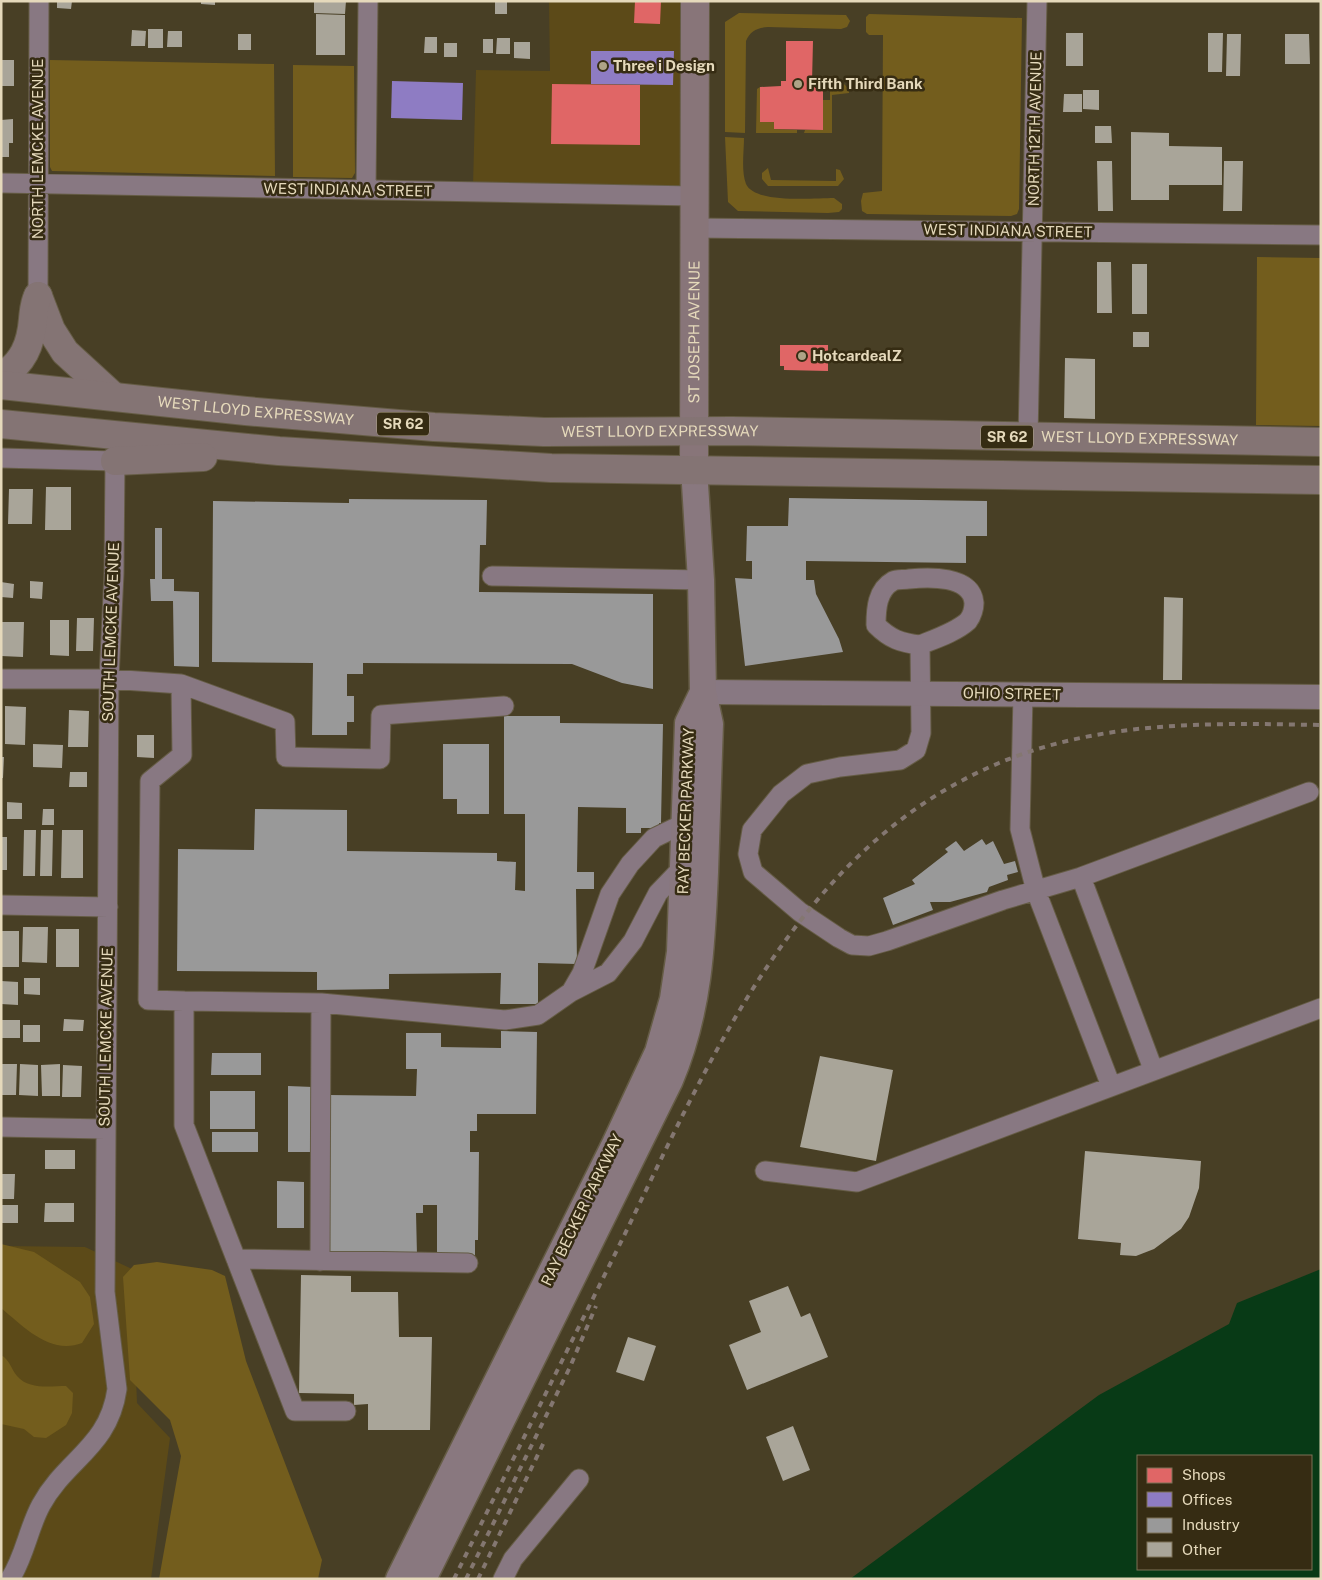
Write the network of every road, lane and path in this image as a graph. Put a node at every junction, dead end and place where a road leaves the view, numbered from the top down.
1 (39, 1) edge
2 (368, 1) edge
3 (695, 1) edge
4 (1036, 1) edge
5 (1, 183) edge
6 (37, 184) junction
7 (366, 190) junction
8 (694, 196) junction
9 (694, 228) junction
10 (1033, 232) junction
11 (1321, 235) edge
12 (38, 296) junction
13 (1, 377) edge
14 (1, 385) edge
15 (113, 396) junction
16 (1, 424) edge
17 (694, 430) junction
18 (1028, 438) junction
19 (1321, 442) edge
20 (279, 451) junction
21 (1, 458) edge
22 (114, 461) junction
23 (694, 468) junction
24 (1321, 480) edge
25 (492, 576) dead end
26 (701, 580) junction
27 (920, 644) junction
28 (1, 679) edge
29 (109, 680) junction
30 (181, 684) junction
31 (703, 692) junction
32 (921, 693) junction
33 (1023, 694) junction
34 (1321, 697) edge
35 (504, 706) dead end
36 (1309, 792) dead end
37 (685, 822) junction
38 (683, 867) junction
39 (1081, 877) junction
40 (1036, 890) junction
41 (1, 905) edge
42 (108, 907) junction
43 (571, 992) junction
44 (184, 1001) junction
45 (321, 1003) junction
46 (1321, 1008) edge
47 (1153, 1069) junction
48 (1111, 1086) junction
49 (1, 1127) edge
50 (105, 1128) junction
51 (766, 1171) dead end
52 (236, 1259) junction
53 (320, 1261) junction
54 (468, 1263) dead end
55 (346, 1411) dead end
56 (579, 1479) dead end
57 (10, 1579) edge
58 (399, 1579) edge
59 (423, 1579) edge
60 (503, 1579) edge

1 - 6 street, NORTH LEMCKE AVENUE
2 - 7 street
3 - 8 main road, ST JOSEPH AVENUE
4 - 10 street, NORTH 12TH AVENUE
5 - 6 street, WEST INDIANA STREET
6 - 7 street, WEST INDIANA STREET
6 - 12 street, NORTH LEMCKE AVENUE
7 - 8 street, WEST INDIANA STREET
8 - 9 main road, ST JOSEPH AVENUE
9 - 10 street, WEST INDIANA STREET
9 - 17 main road, ST JOSEPH AVENUE
10 - 11 street, WEST INDIANA STREET
10 - 18 street, NORTH 12TH AVENUE
12 - 13 highway
12 - 15 highway
14 - 15 highway, WEST LLOYD EXPRESSWAY / SR 62
15 - 17 highway, WEST LLOYD EXPRESSWAY / SR 62
16 - 20 highway, SR 62
17 - 18 highway, WEST LLOYD EXPRESSWAY / SR 62
17 - 23 main road, ST JOSEPH AVENUE
18 - 19 highway, WEST LLOYD EXPRESSWAY / SR 62
20 - 22 highway
20 - 23 highway, SR 62
21 - 22 street
22 - 29 street, SOUTH LEMCKE AVENUE
23 - 24 highway, SR 62
23 - 26 main road, ST JOSEPH AVENUE
25 - 26 street
26 - 31 main road, ST JOSEPH AVENUE
27 - 27 street
27 - 32 street
28 - 29 street
29 - 30 street
29 - 42 street, SOUTH LEMCKE AVENUE
30 - 35 street
30 - 44 street
31 - 32 street, OHIO STREET
31 - 37 main road, RAY BECKER PARKWAY
31 - 59 main road, RAY BECKER PARKWAY
32 - 33 street, OHIO STREET
32 - 40 street
33 - 34 street, OHIO STREET
33 - 40 street
36 - 39 street
37 - 38 main road, RAY BECKER PARKWAY
37 - 43 street
38 - 43 street
38 - 58 main road, RAY BECKER PARKWAY
39 - 40 street
39 - 47 street
40 - 48 street
41 - 42 street
42 - 50 street, SOUTH LEMCKE AVENUE
43 - 45 street
44 - 45 street
44 - 52 street
45 - 53 street
46 - 47 street
47 - 48 street
48 - 51 street
49 - 50 street
50 - 57 street, SOUTH LEMCKE AVENUE
52 - 53 street
52 - 55 street
53 - 54 street
56 - 60 street

